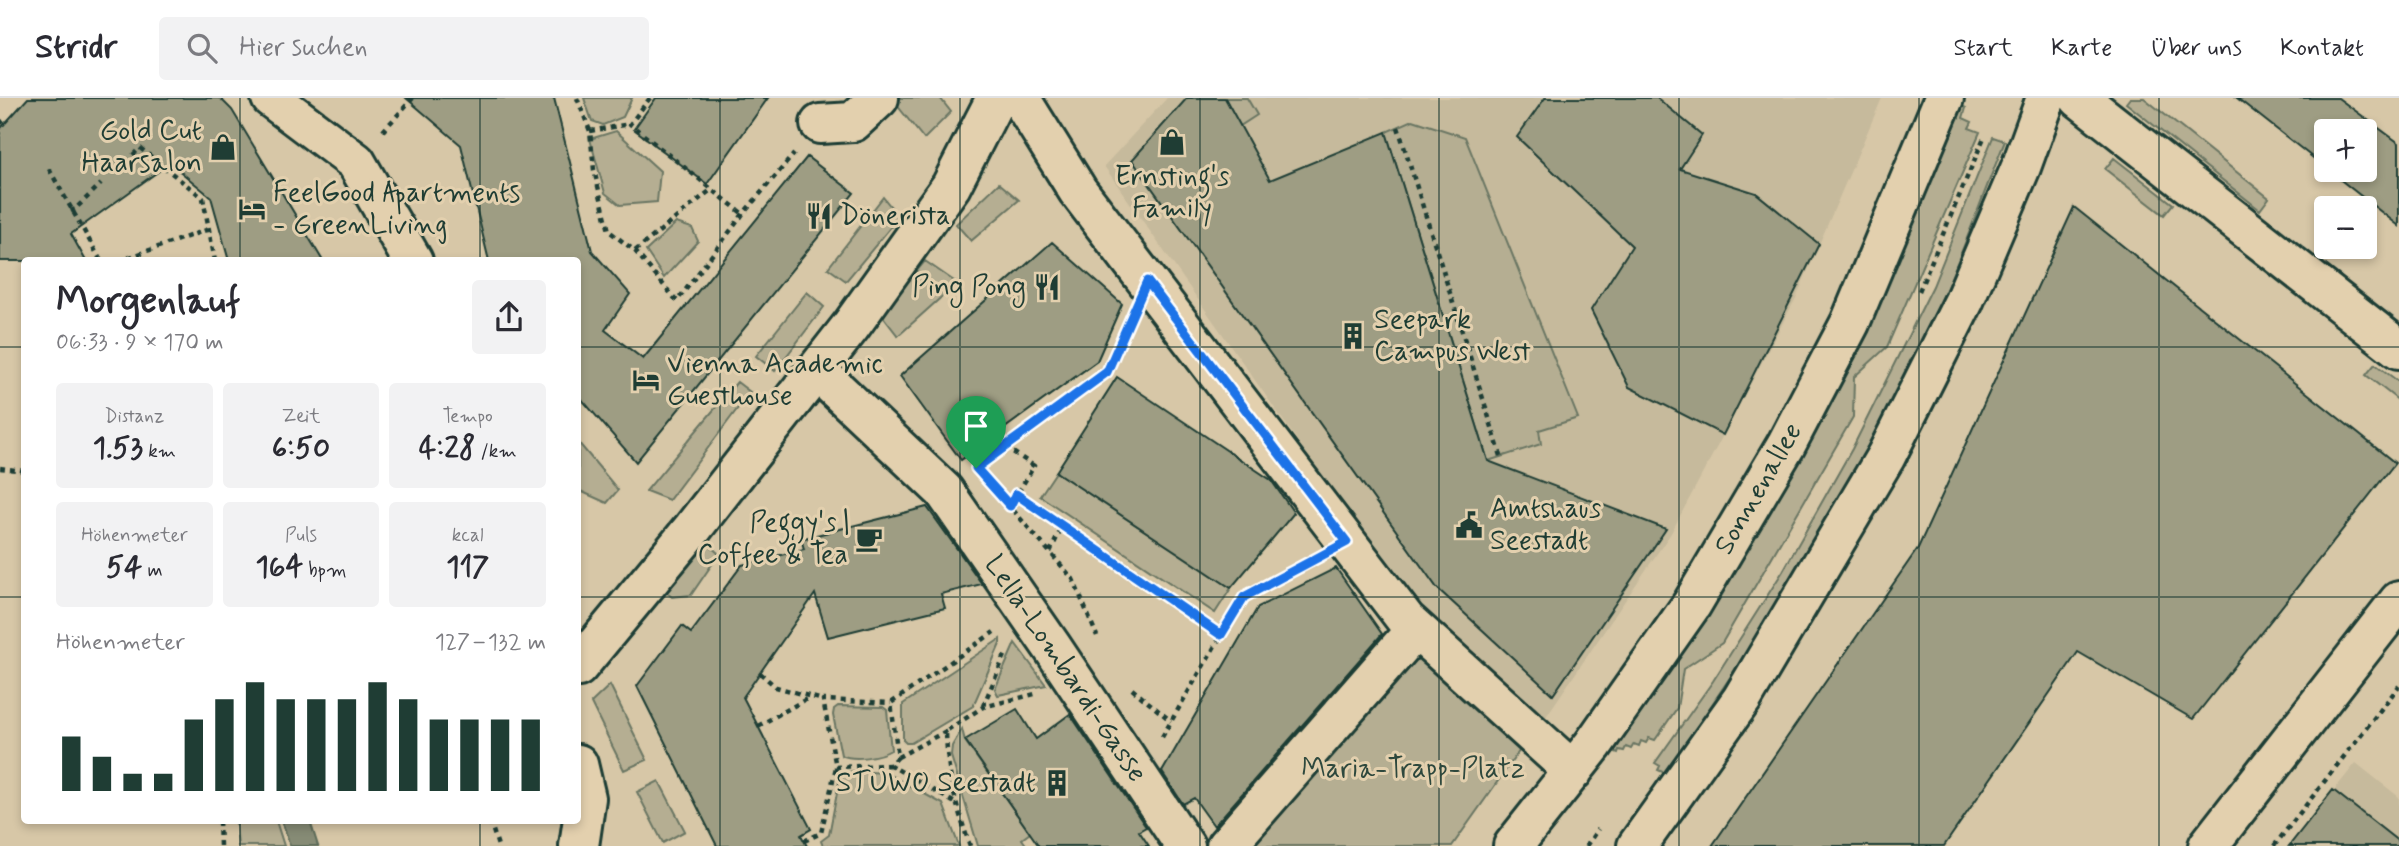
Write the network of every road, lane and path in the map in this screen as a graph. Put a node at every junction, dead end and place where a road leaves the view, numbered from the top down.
1 (271, 98) edge
2 (577, 98) edge
3 (650, 98) edge
4 (879, 98) edge
5 (996, 98) edge
6 (1020, 98) edge
7 (1944, 98) edge
8 (2046, 98) edge
9 (2079, 98) edge
10 (630, 124) junction
11 (820, 124) joint
12 (1398, 127) dead end
13 (590, 131) junction
14 (133, 155) dead end
15 (49, 169) dead end
16 (101, 184) dead end
17 (712, 189) junction
18 (73, 211) junction
19 (743, 214) junction
20 (209, 229) junction
21 (635, 251) junction
22 (99, 257) edge
23 (130, 257) edge
24 (214, 257) edge
25 (411, 257) edge
26 (1147, 281) junction
27 (2399, 349) edge
28 (816, 370) junction
29 (1005, 447) junction
30 (1502, 456) dead end
31 (0, 468) edge
32 (976, 468) junction
33 (21, 471) edge
34 (985, 478) dead end
35 (993, 487) dead end
36 (944, 491) junction
37 (1016, 494) junction
38 (1010, 506) junction
39 (1062, 527) junction
40 (1347, 542) junction
41 (1050, 552) junction
42 (2399, 601) edge
43 (1026, 609) junction
44 (1416, 629) junction
45 (1221, 635) junction
46 (1098, 639) dead end
47 (581, 663) edge
48 (760, 673) dead end
49 (1124, 682) dead end
50 (1076, 683) junction
51 (2399, 686) edge
52 (811, 696) junction
53 (823, 700) junction
54 (891, 703) junction
55 (983, 707) junction
56 (1171, 721) junction
57 (758, 726) dead end
58 (946, 731) junction
59 (898, 757) junction
60 (890, 765) junction
61 (836, 767) junction
62 (1573, 771) junction
63 (581, 776) edge
64 (1138, 777) junction
65 (956, 803) junction
66 (219, 824) edge
67 (491, 824) edge
68 (804, 841) dead end
69 (1641, 844) edge
70 (220, 846) edge
71 (498, 846) edge
72 (579, 846) edge
73 (970, 846) edge
74 (1185, 846) edge
75 (1226, 846) edge
76 (1513, 846) edge
77 (2208, 846) edge
78 (2274, 846) edge

1 - 25 street
2 - 13 path
3 - 10 path
4 - 11 street
5 - 28 street
6 - 26 street
7 - 62 street, Sonnenallee
8 - 69 street
9 - 27 street
10 - 13 path
10 - 17 path
11 - 19 path
12 - 30 path
13 - 21 path
14 - 20 path
15 - 18 path
16 - 18 path
17 - 19 path
17 - 21 path
18 - 22 path
19 - 21 path
20 - 23 path
20 - 24 path
26 - 29 path
26 - 40 street
28 - 36 street, Lella-Lombardi-Gasse
28 - 47 street
29 - 32 path
29 - 37 path
31 - 33 path
32 - 34 path
32 - 36 path
35 - 38 path
36 - 43 street, Lella-Lombardi-Gasse
37 - 38 path
37 - 39 path
38 - 41 path
39 - 41 path
39 - 45 path
40 - 44 street
40 - 45 path
41 - 46 path
42 - 77 street
43 - 50 street, Lella-Lombardi-Gasse
43 - 54 path
43 - 55 path
44 - 62 street
44 - 75 street
45 - 56 path
48 - 52 path
49 - 56 path
50 - 55 path
50 - 64 street, Lella-Lombardi-Gasse
51 - 78 path
52 - 53 path
52 - 57 path
53 - 54 path
53 - 61 path
54 - 59 path
55 - 58 path
56 - 64 path
58 - 59 path
58 - 65 path
59 - 60 path
60 - 61 path
60 - 65 path
61 - 68 path
62 - 76 street, Sonnenallee
63 - 72 street
64 - 74 street, Lella-Lombardi-Gasse
65 - 73 path
66 - 70 path
67 - 71 path

